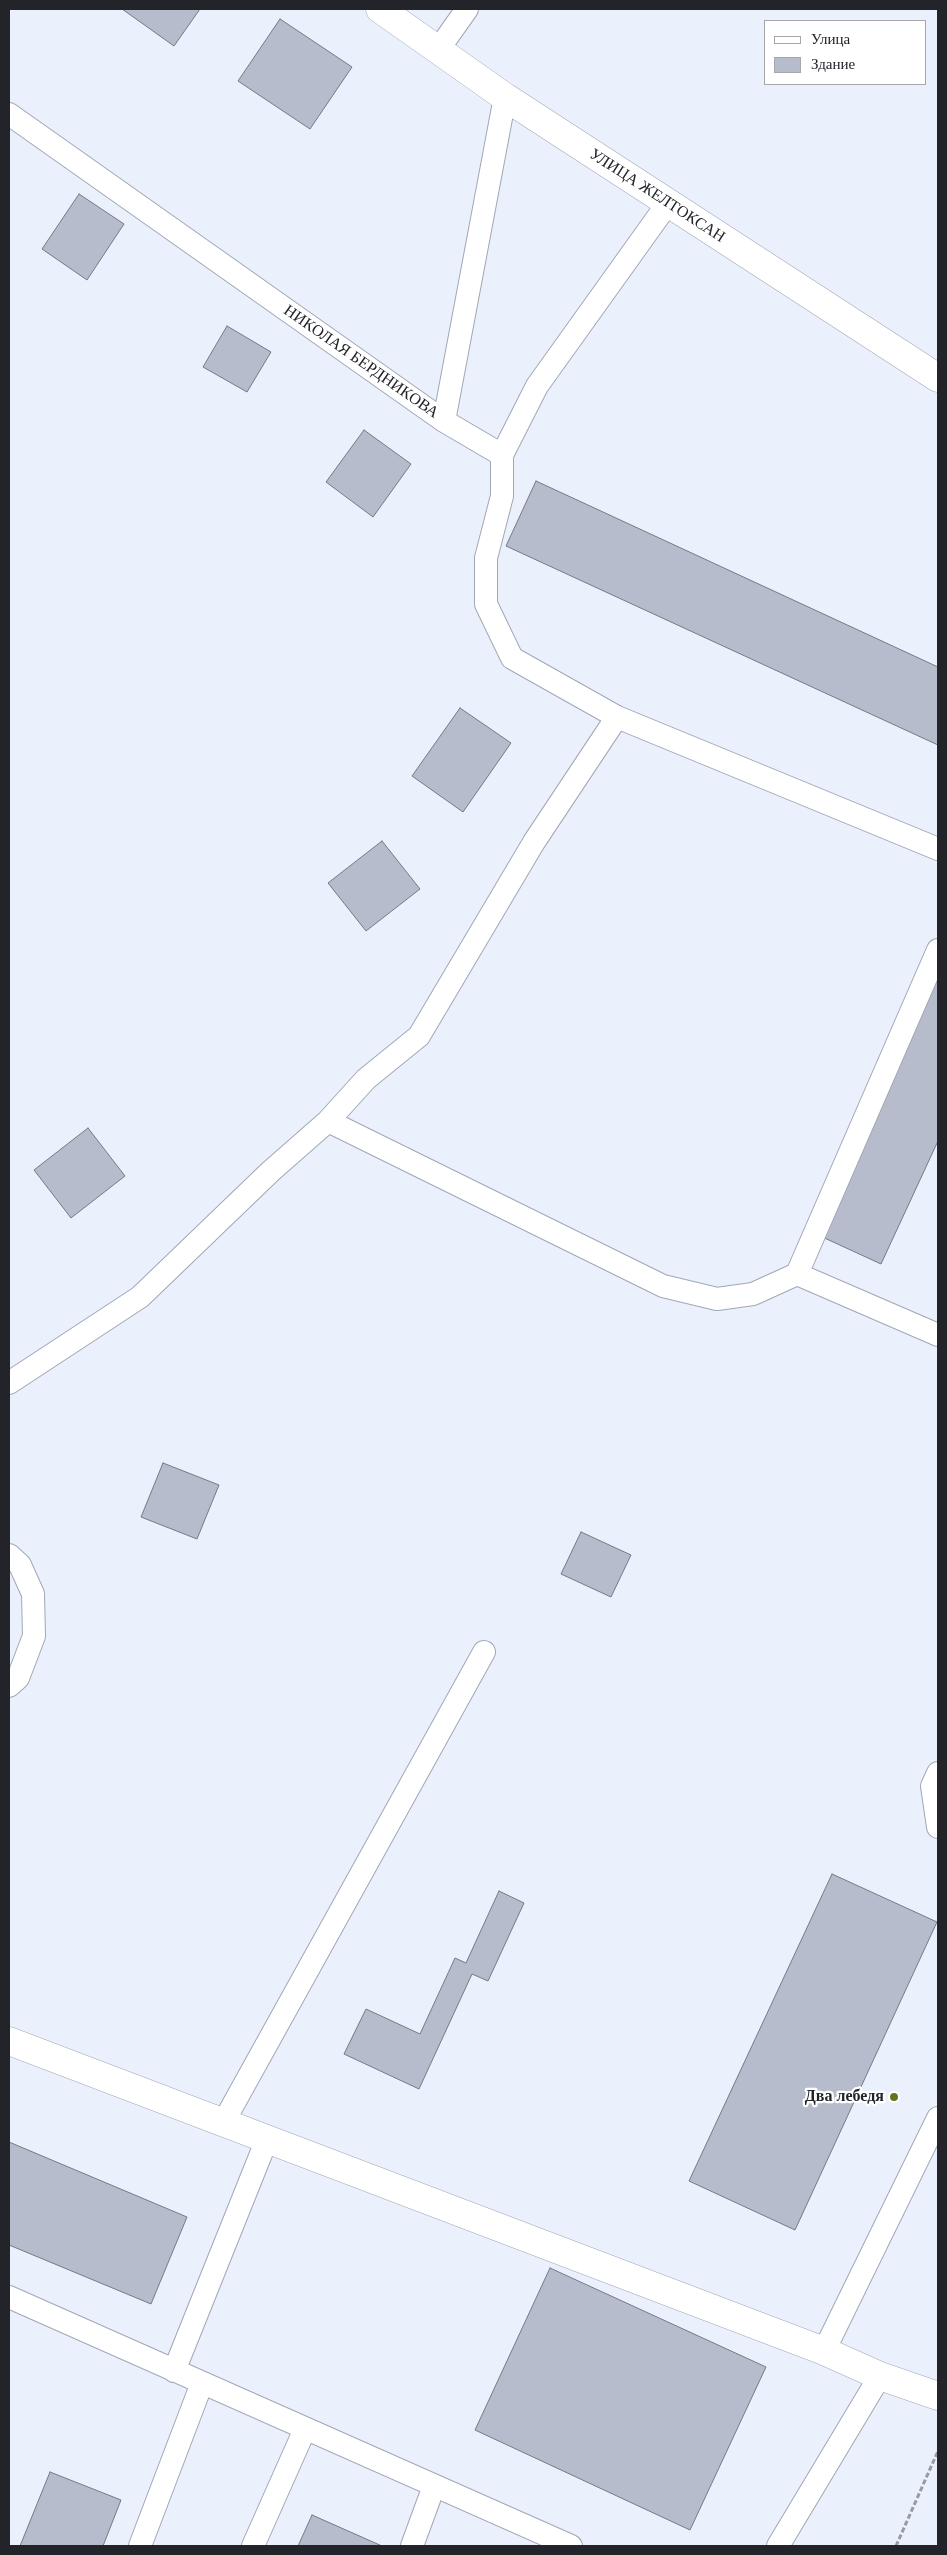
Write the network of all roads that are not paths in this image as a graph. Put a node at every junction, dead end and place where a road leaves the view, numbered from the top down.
1 (380, 9) edge
2 (467, 9) edge
3 (438, 50) junction
4 (505, 97) junction
5 (9, 114) edge
6 (668, 203) junction
7 (938, 378) edge
8 (444, 421) junction
9 (502, 455) junction
10 (617, 716) junction
11 (938, 849) edge
12 (938, 950) edge
13 (328, 1121) junction
14 (797, 1274) junction
15 (938, 1335) edge
16 (11, 1380) edge
17 (9, 1555) edge
18 (484, 1652) dead end
19 (9, 1686) edge
20 (938, 1773) edge
21 (938, 1827) edge
22 (9, 2041) edge
23 (938, 2118) edge
24 (223, 2122) junction
25 (267, 2140) junction
26 (9, 2298) edge
27 (824, 2351) junction
28 (174, 2371) junction
29 (880, 2376) junction
30 (202, 2383) junction
31 (938, 2396) edge
32 (305, 2429) junction
33 (434, 2486) junction
34 (140, 2546) edge
35 (253, 2546) edge
36 (412, 2546) edge
37 (571, 2546) edge
38 (778, 2546) edge

1 - 3 street, УЛИЦА ЖЕЛТОКСАН
2 - 3 lane
3 - 4 street, УЛИЦА ЖЕЛТОКСАН
4 - 6 street, УЛИЦА ЖЕЛТОКСАН
4 - 8 lane, НИКОЛАЯ БЕРДНИКОВА
5 - 8 lane, НИКОЛАЯ БЕРДНИКОВА
6 - 7 street, УЛИЦА ЖЕЛТОКСАН
6 - 9 lane
8 - 9 lane
9 - 10 lane
10 - 11 lane
10 - 13 lane
12 - 14 lane
13 - 14 lane
13 - 16 lane
14 - 15 lane
17 - 19 lane
18 - 24 lane
20 - 21 lane
22 - 24 street
23 - 27 lane
24 - 25 street
25 - 27 street
25 - 28 lane
26 - 28 lane
27 - 29 street
28 - 30 lane
29 - 31 street
29 - 38 lane
30 - 32 lane
30 - 34 lane
32 - 33 lane
32 - 35 lane
33 - 36 lane
33 - 37 lane

